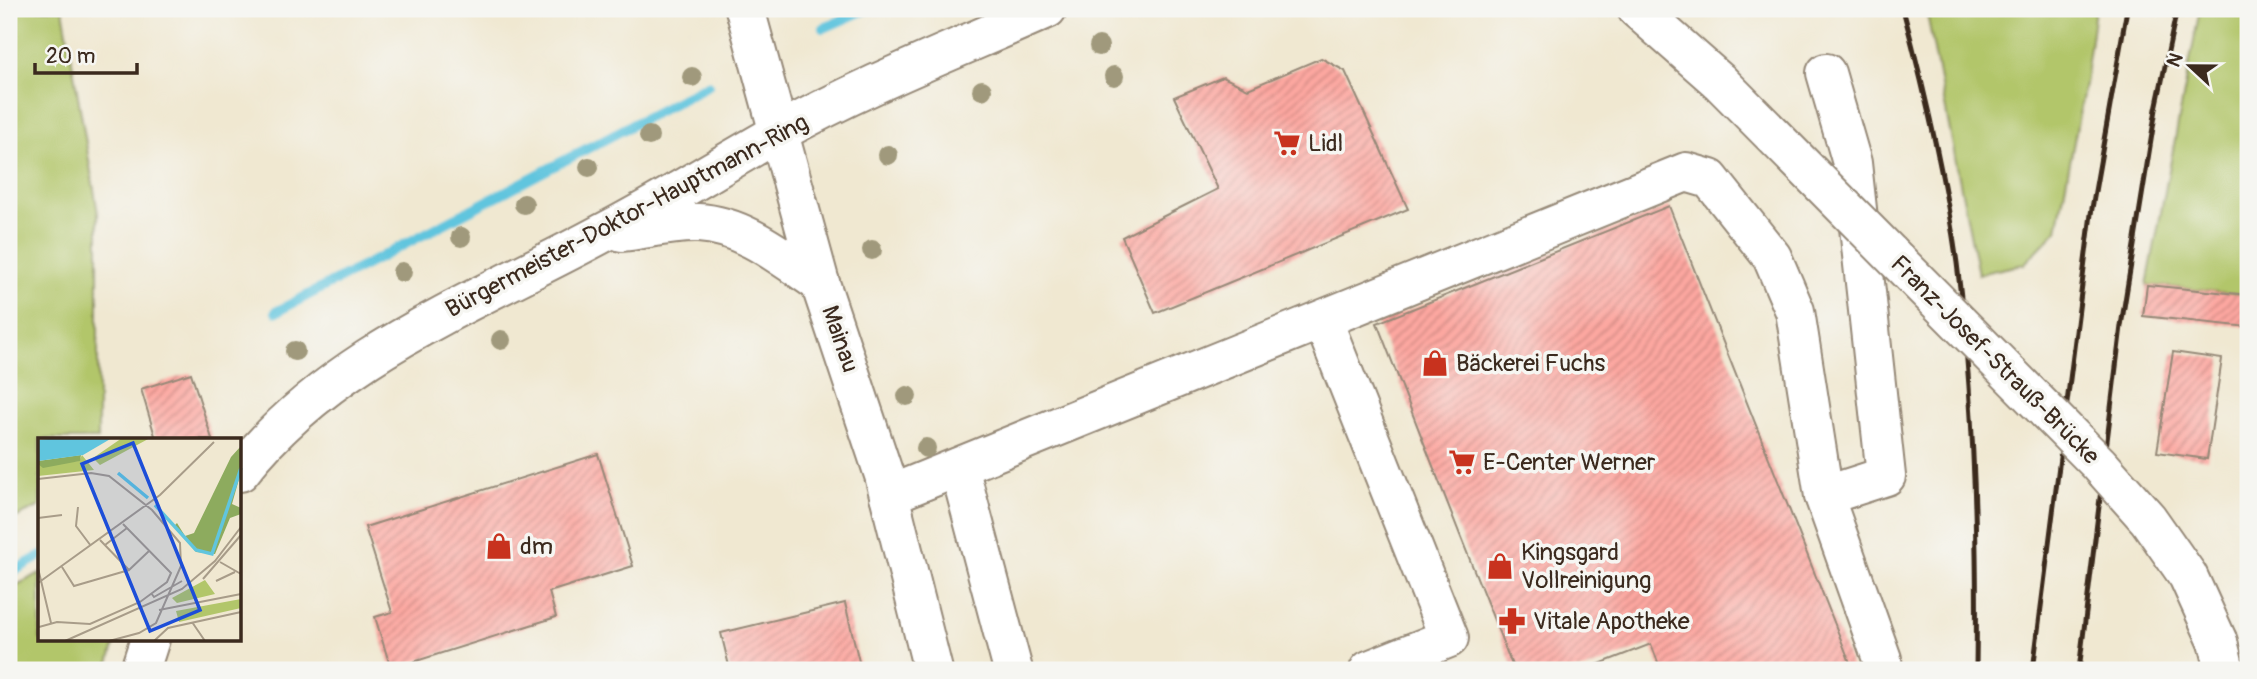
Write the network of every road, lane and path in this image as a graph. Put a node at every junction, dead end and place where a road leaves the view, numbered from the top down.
1 (746, 9) edge
2 (1046, 9) edge
3 (1637, 9) edge
4 (1826, 73) dead end
5 (778, 133) junction
6 (603, 234) junction
7 (820, 283) junction
8 (1323, 321) junction
9 (959, 467) junction
10 (242, 470) edge
11 (889, 495) junction
12 (1824, 496) junction
13 (150, 640) edge
14 (1449, 654) edge
15 (140, 670) edge
16 (933, 670) edge
17 (1013, 670) edge
18 (1369, 670) edge
19 (1883, 670) edge
20 (2225, 670) edge

1 - 5 street, Mainau
2 - 5 street, Bürgermeister-Doktor-Hauptmann-Ring
3 - 20 street, Franz-Josef-Strauß-Brücke, bridge
4 - 12 street
5 - 6 street, Bürgermeister-Doktor-Hauptmann-Ring
5 - 7 street, Mainau
6 - 7 street
6 - 10 street, Bürgermeister-Doktor-Hauptmann-Ring
7 - 11 street, Mainau
8 - 9 street
8 - 12 street
8 - 14 street
9 - 11 street
9 - 17 street
11 - 16 street, Mainau
12 - 19 street
13 - 15 street
14 - 18 street

